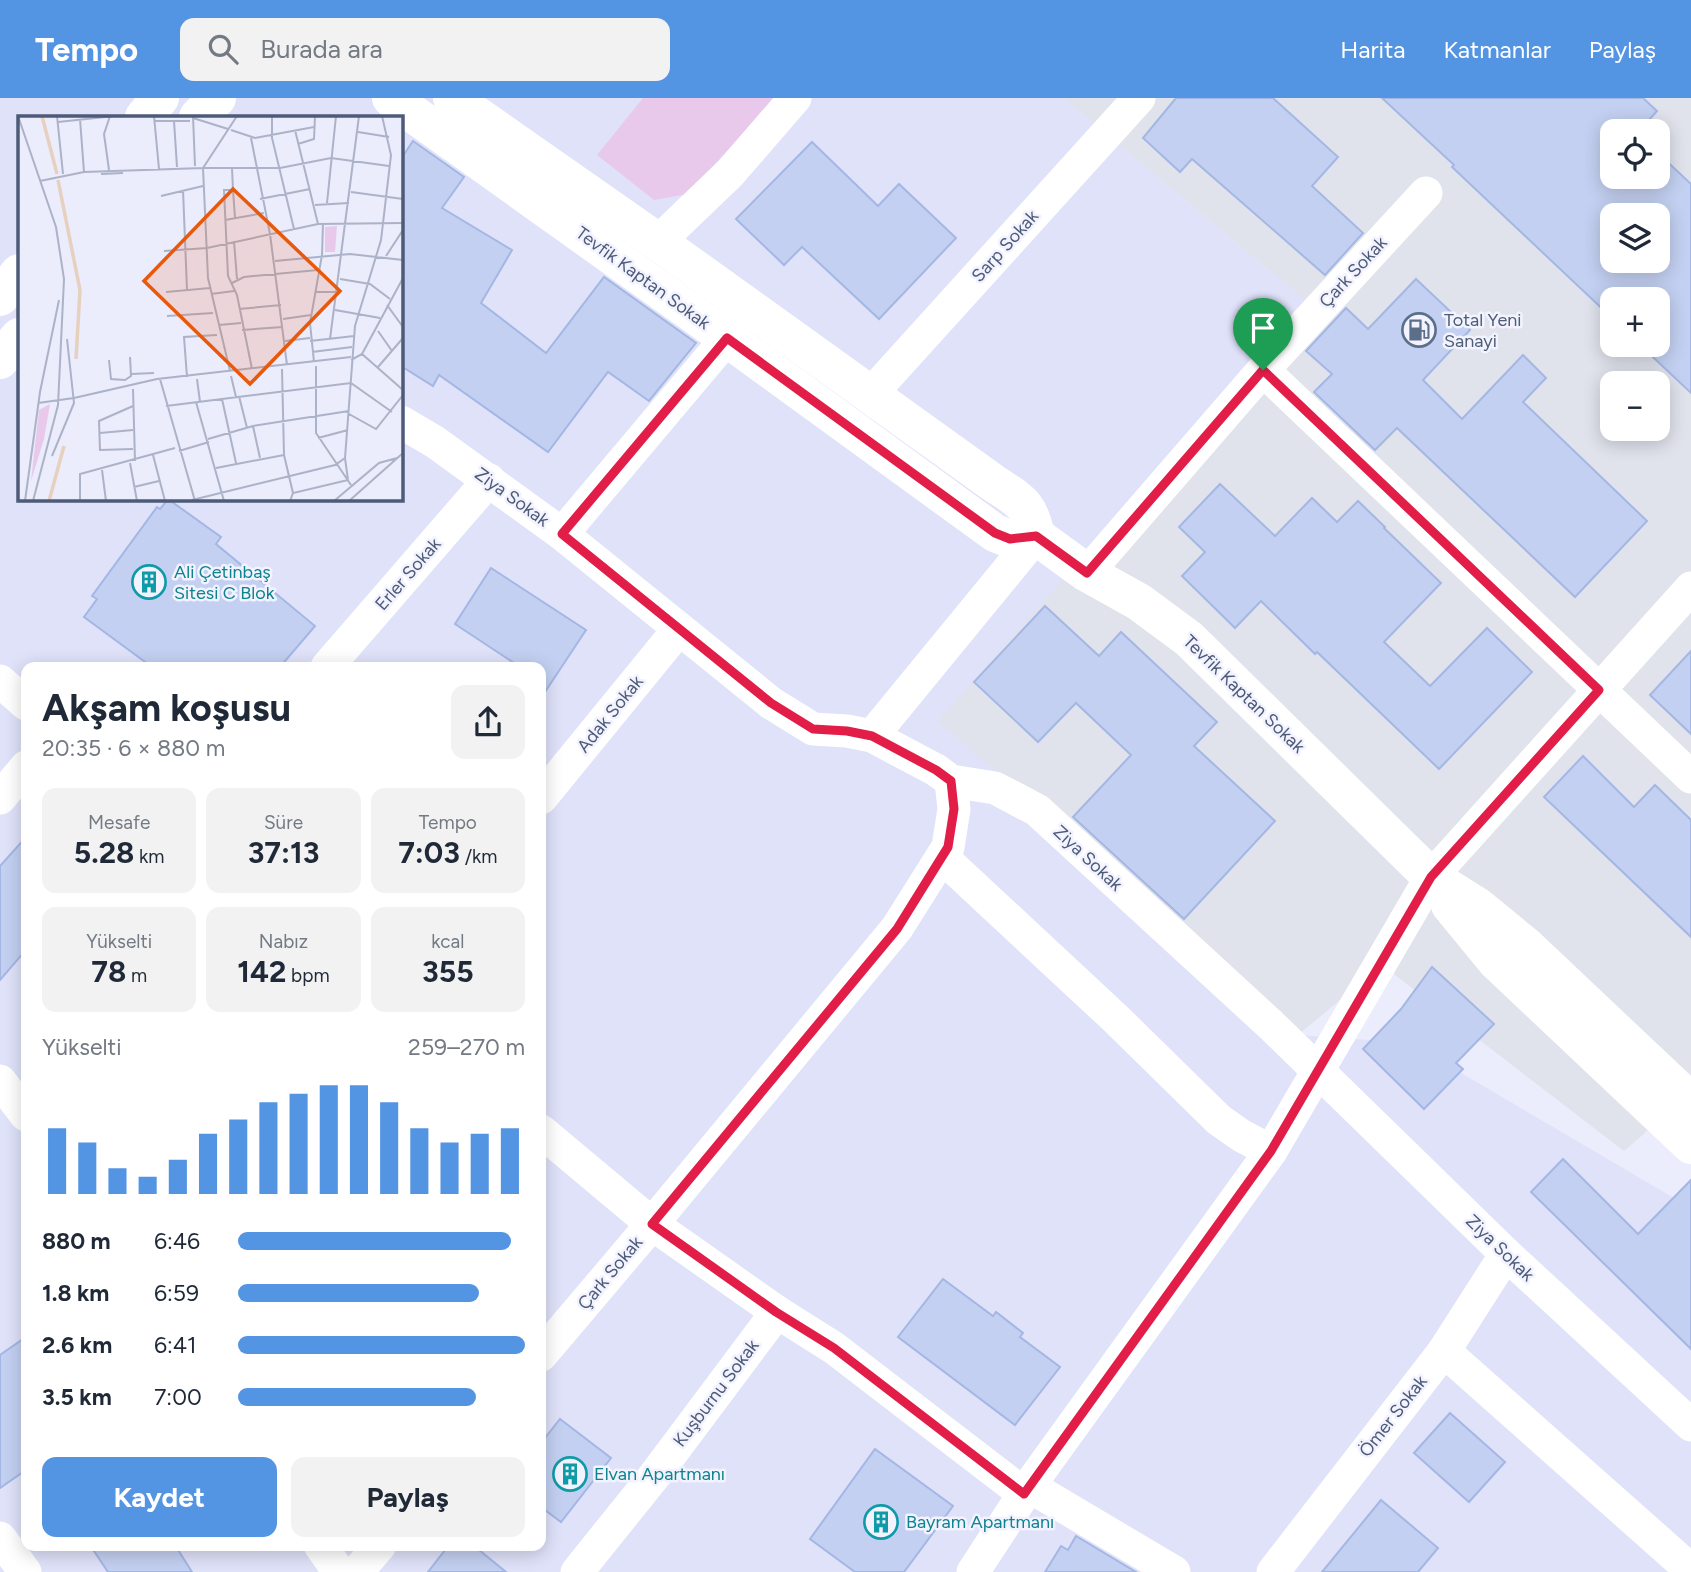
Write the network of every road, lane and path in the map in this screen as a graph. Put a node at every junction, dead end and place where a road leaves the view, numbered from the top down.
1 (160, 98) edge
2 (217, 98) edge
3 (391, 98) edge
4 (452, 98) edge
5 (795, 98) edge
6 (1139, 98) edge
7 (145, 116) edge
8 (199, 116) edge
9 (1426, 193) dead end
10 (658, 242) junction
11 (18, 274) edge
12 (0, 297) edge
13 (18, 338) edge
14 (727, 338) junction
15 (0, 360) edge
16 (1263, 370) junction
17 (870, 395) junction
18 (402, 423) edge
19 (489, 480) junction
20 (562, 534) junction
21 (1036, 536) junction
22 (1087, 573) junction
23 (1691, 588) edge
24 (679, 629) junction
25 (331, 662) edge
26 (0, 681) edge
27 (1599, 690) junction
28 (21, 700) edge
29 (872, 736) junction
30 (21, 774) edge
31 (1691, 777) edge
32 (951, 781) junction
33 (546, 792) edge
34 (0, 798) edge
35 (942, 858) junction
36 (1431, 877) junction
37 (1318, 1069) junction
38 (0, 1081) edge
39 (1691, 1102) edge
40 (21, 1108) edge
41 (546, 1135) edge
42 (1691, 1145) edge
43 (1271, 1151) junction
44 (652, 1224) junction
45 (1506, 1254) junction
46 (776, 1312) junction
47 (546, 1349) edge
48 (1444, 1351) junction
49 (1691, 1425) edge
50 (1026, 1490) junction
51 (324, 1551) edge
52 (375, 1551) edge
53 (1689, 1564) edge
54 (339, 1572) edge
55 (357, 1572) edge
56 (577, 1572) edge
57 (973, 1572) edge
58 (1174, 1572) edge
59 (1273, 1572) edge

1 - 7 street
2 - 8 street
3 - 14 street, Tevfik Kaptan Sokak
4 - 10 street, Tevfik Kaptan Sokak
5 - 10 street
6 - 17 street, Sarp Sokak
9 - 16 street, Çark Sokak
10 - 17 street, Tevfik Kaptan Sokak
11 - 12 street
13 - 15 street
14 - 20 street
14 - 21 street, Tevfik Kaptan Sokak
16 - 22 street, Çark Sokak
16 - 27 street
17 - 21 street, Tevfik Kaptan Sokak
18 - 19 street, Ziya Sokak
19 - 20 street, Ziya Sokak
19 - 25 street, Erler Sokak
20 - 24 street, Ziya Sokak
21 - 22 street, Tevfik Kaptan Sokak
21 - 29 street
22 - 36 street, Tevfik Kaptan Sokak
23 - 27 street
24 - 29 street, Ziya Sokak
24 - 33 street, Adak Sokak
26 - 28 street
27 - 31 street
27 - 36 street
29 - 32 street, Ziya Sokak
30 - 34 street
32 - 35 street, Çark Sokak
32 - 37 street, Ziya Sokak
35 - 43 street
35 - 44 street, Çark Sokak
36 - 37 street
36 - 39 street, Tevfik Kaptan Sokak
36 - 42 street, Tevfik Kaptan Sokak
37 - 43 street
37 - 45 street, Ziya Sokak
38 - 40 street
41 - 44 street
43 - 50 street
44 - 46 street
44 - 47 street, Çark Sokak
45 - 48 street, Ömer Sokak
45 - 49 street, Ziya Sokak
46 - 50 street
46 - 56 street, Kuşburnu Sokak
48 - 53 street
48 - 59 street, Ömer Sokak
50 - 57 street
50 - 58 street
51 - 54 street
52 - 55 street

